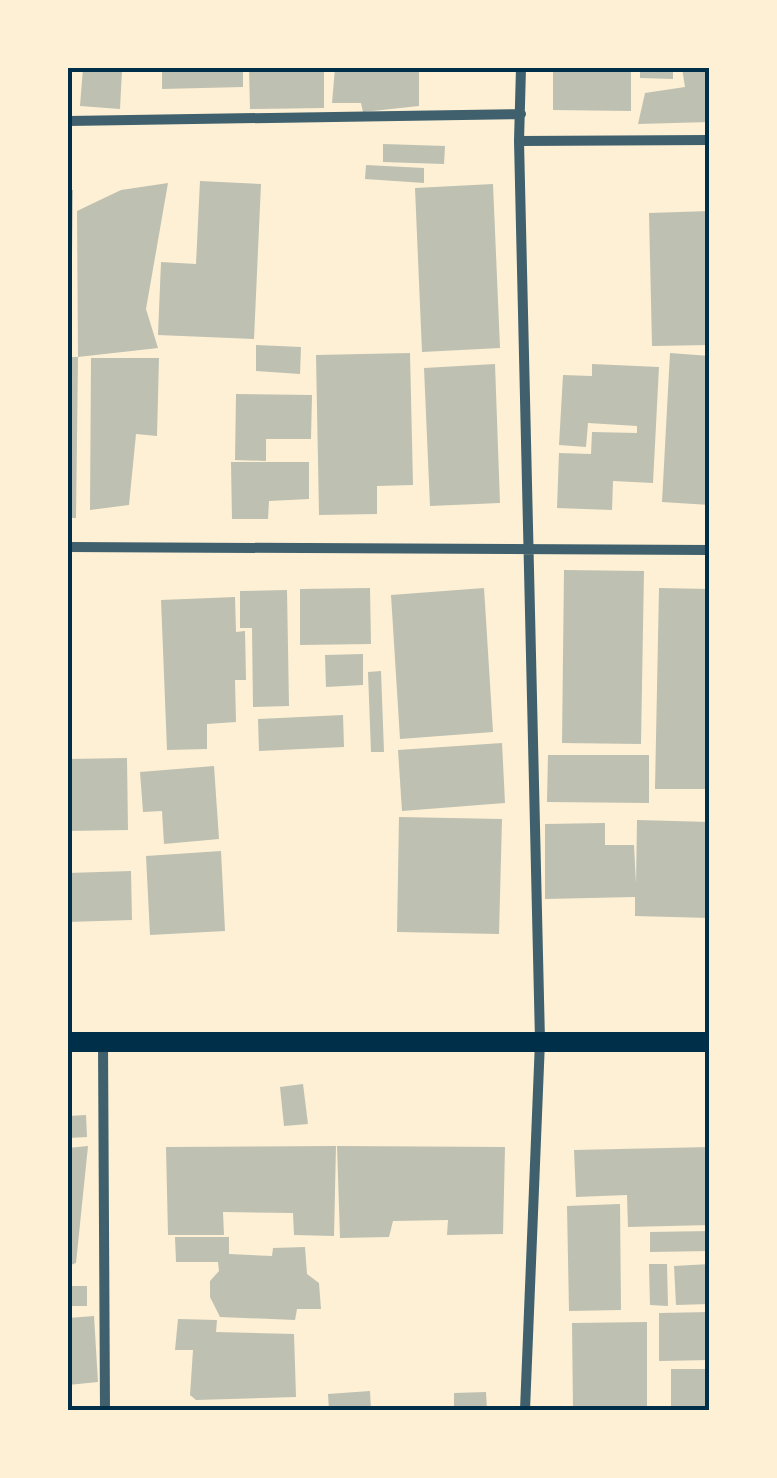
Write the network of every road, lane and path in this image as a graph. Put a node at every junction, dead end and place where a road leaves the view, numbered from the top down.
1 (522, 68) edge
2 (521, 114) junction
3 (68, 121) edge
4 (710, 140) edge
5 (519, 141) junction
6 (68, 546) edge
7 (710, 550) edge
8 (527, 551) junction
9 (68, 1042) edge
10 (104, 1042) junction
11 (540, 1042) junction
12 (710, 1042) edge
13 (105, 1410) edge
14 (525, 1410) edge

1 - 2 street
2 - 3 street
2 - 5 street
4 - 5 street
5 - 8 street
6 - 8 street
7 - 8 street
8 - 11 street
9 - 10 main road
10 - 11 main road
10 - 13 street
11 - 12 main road
11 - 14 street

